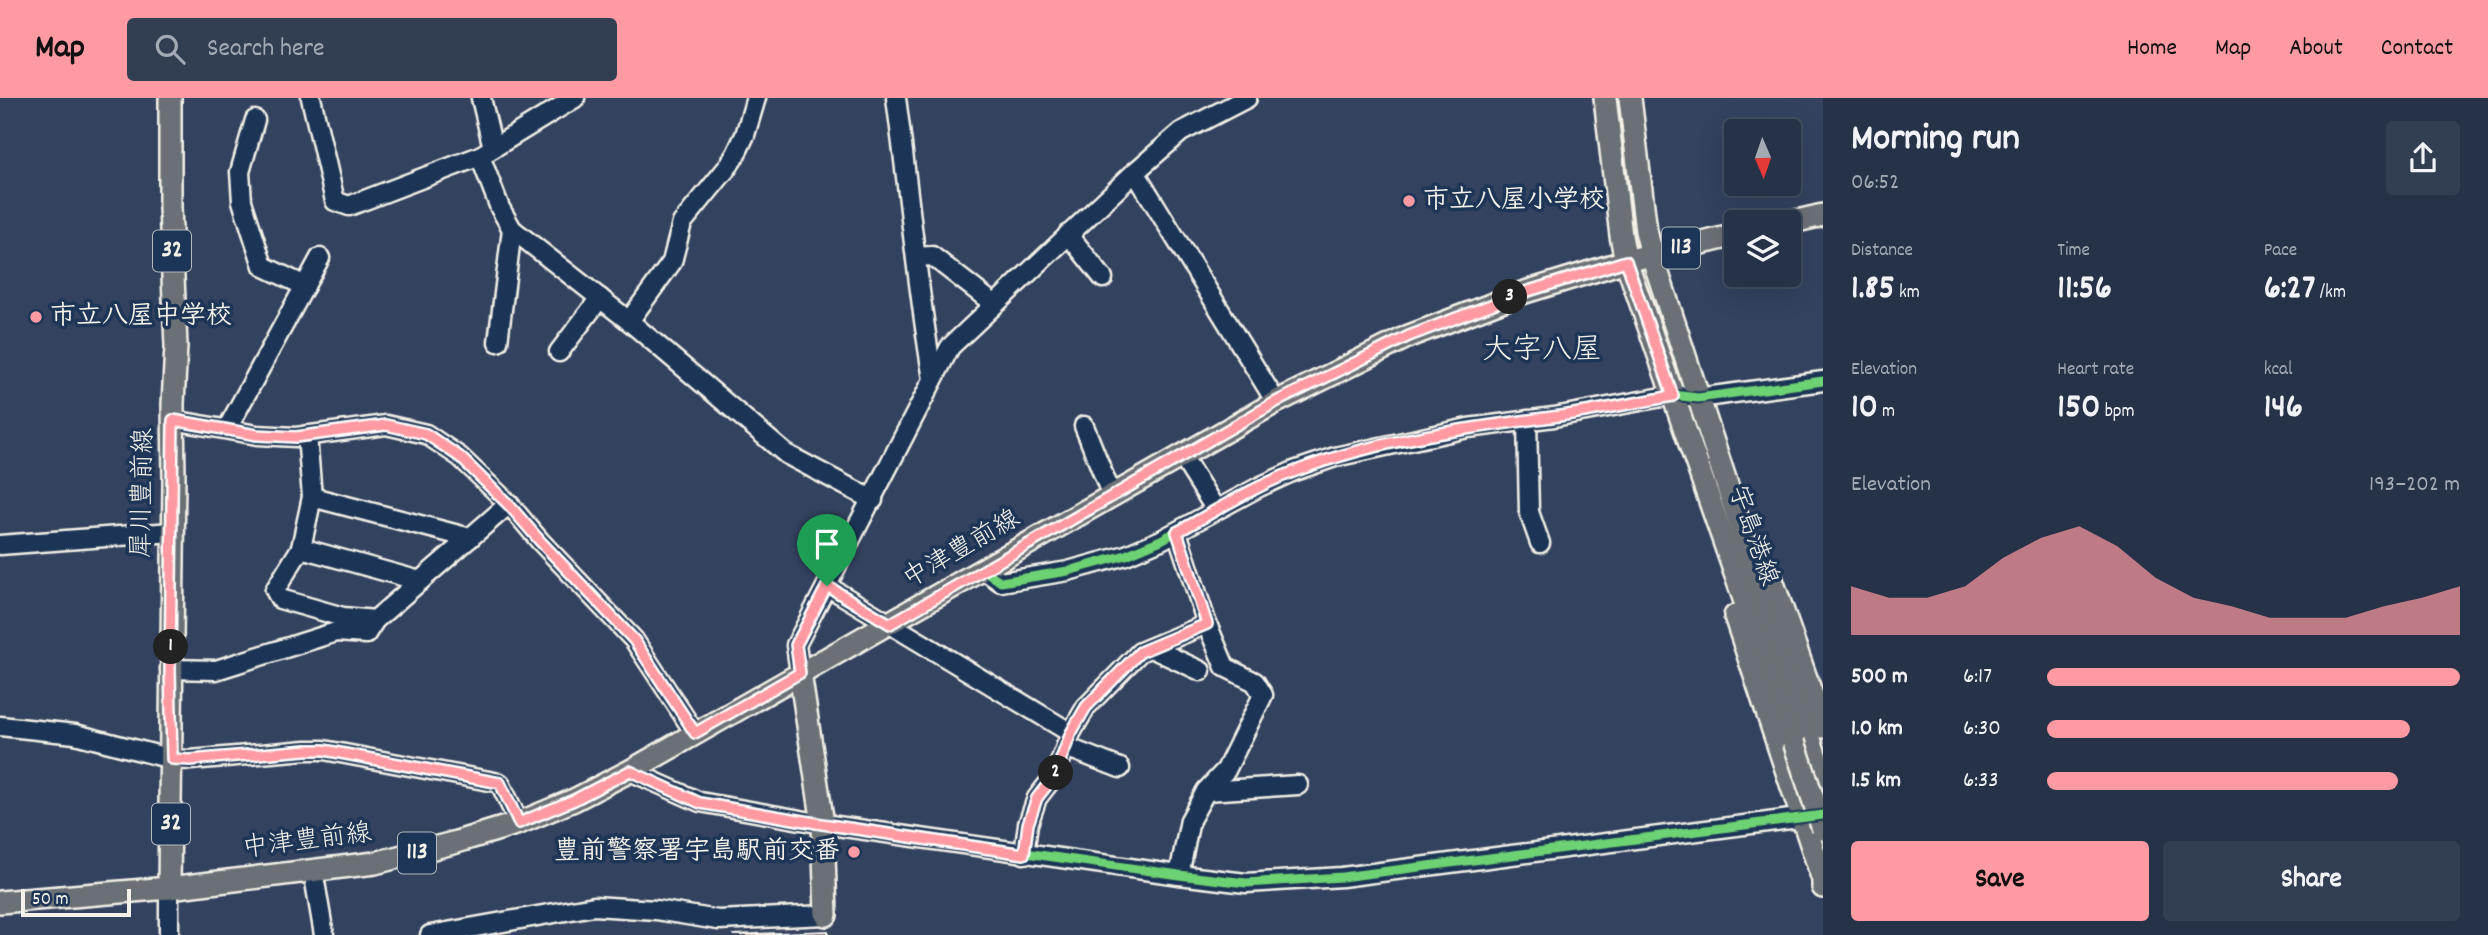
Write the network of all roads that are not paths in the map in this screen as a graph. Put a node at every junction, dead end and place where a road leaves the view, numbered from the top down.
1 (170, 98) edge
2 (311, 98) edge
3 (481, 98) edge
4 (575, 98) edge
5 (756, 98) edge
6 (896, 98) edge
7 (1247, 98) edge
8 (1605, 98) edge
9 (1630, 98) edge
10 (255, 120) dead end
11 (486, 152) junction
12 (1135, 172) junction
13 (1823, 215) edge
14 (1801, 220) edge
15 (512, 229) junction
16 (1068, 234) junction
17 (1724, 238) edge
18 (1652, 255) junction
19 (916, 257) junction
20 (320, 258) dead end
21 (1626, 261) junction
22 (1103, 278) dead end
23 (305, 286) junction
24 (600, 298) junction
25 (994, 304) junction
26 (629, 321) junction
27 (498, 342) dead end
28 (559, 352) dead end
29 (933, 379) junction
30 (1823, 381) edge
31 (1673, 396) junction
32 (1698, 398) junction
33 (1276, 402) junction
34 (173, 420) junction
35 (1527, 420) junction
36 (1084, 426) dead end
37 (227, 429) junction
38 (307, 435) junction
39 (1182, 456) junction
40 (1112, 496) junction
41 (312, 497) junction
42 (873, 500) junction
43 (509, 505) junction
44 (1723, 506) junction
45 (1216, 510) junction
46 (172, 532) junction
47 (1177, 532) junction
48 (470, 538) junction
49 (1540, 543) dead end
50 (0, 545) edge
51 (301, 548) junction
52 (984, 570) junction
53 (420, 581) junction
54 (827, 586) junction
55 (375, 620) junction
56 (890, 624) junction
57 (1207, 624) junction
58 (1151, 648) junction
59 (170, 669) junction
60 (1201, 671) dead end
61 (800, 673) junction
62 (0, 726) edge
63 (695, 733) junction
64 (1809, 736) edge
65 (1068, 740) junction
66 (172, 759) junction
67 (1119, 768) dead end
68 (630, 771) junction
69 (1823, 779) edge
70 (1298, 785) dead end
71 (1206, 791) junction
72 (1823, 815) edge
73 (1801, 817) junction
74 (519, 823) junction
75 (822, 824) junction
76 (1823, 829) edge
77 (1024, 854) junction
78 (313, 870) junction
79 (1179, 875) junction
80 (1823, 887) edge
81 (169, 888) junction
82 (0, 902) edge
83 (826, 915) joint
84 (169, 935) edge
85 (324, 935) edge
86 (430, 935) edge

1 - 34 main road, 犀川豊前線 / 32
2 - 11 street
3 - 11 street
4 - 11 street
5 - 26 street
6 - 19 street
7 - 12 street
8 - 21 main road, 宇島港線
9 - 18 main road, 宇島港線
10 - 23 street
11 - 15 street
12 - 16 street
12 - 33 street
13 - 14 main road
15 - 24 street
15 - 27 street
16 - 22 street
16 - 25 street
17 - 18 main road, 中津豊前線 / 113
18 - 21 main road, 中津豊前線 / 113
18 - 32 main road, 宇島港線
19 - 25 street
19 - 29 street
20 - 23 street
21 - 31 main road, 宇島港線
21 - 33 main road, 中津豊前線 / 113
23 - 37 street
24 - 26 street
24 - 28 street
25 - 29 street
26 - 42 street
29 - 42 street
30 - 32 street
31 - 32 street
31 - 35 street
31 - 44 main road, 宇島港線
32 - 44 main road, 宇島港線
33 - 39 main road, 中津豊前線 / 113
34 - 37 street
34 - 46 main road, 犀川豊前線 / 32
35 - 45 street
35 - 49 street
36 - 40 street
37 - 38 street
38 - 41 street
38 - 43 street
39 - 40 main road, 中津豊前線 / 113
39 - 45 street
40 - 52 main road, 中津豊前線 / 113
41 - 48 street
41 - 51 street
42 - 54 street
43 - 48 street
43 - 63 street
44 - 64 main road, 宇島港線
44 - 64 main road
44 - 73 main road
45 - 47 street
46 - 50 street
46 - 59 main road, 犀川豊前線 / 32
47 - 52 street
47 - 57 street
48 - 53 street
51 - 53 street
51 - 55 street
52 - 56 main road, 中津豊前線 / 113
53 - 55 street
54 - 56 street
54 - 61 street
55 - 59 street
56 - 61 main road, 中津豊前線 / 113
56 - 65 street
57 - 58 street
57 - 71 street
58 - 60 street
58 - 65 street
59 - 66 main road, 犀川豊前線 / 32
61 - 63 main road, 中津豊前線 / 113
61 - 75 main road
62 - 66 street
63 - 68 main road, 中津豊前線 / 113
64 - 69 main road, 宇島港線
64 - 76 main road, 宇島港線, bridge
65 - 67 street
65 - 77 street
66 - 74 street
66 - 81 main road, 犀川豊前線 / 32
68 - 74 main road, 中津豊前線 / 113
68 - 75 street
70 - 71 street
71 - 79 street
72 - 73 street
73 - 79 street
73 - 80 main road
74 - 78 main road, 中津豊前線 / 113
75 - 77 street
75 - 83 main road
77 - 79 street
78 - 81 main road, 中津豊前線 / 113
78 - 85 street
81 - 82 main road, 中津豊前線 / 113
81 - 84 street
83 - 86 street

